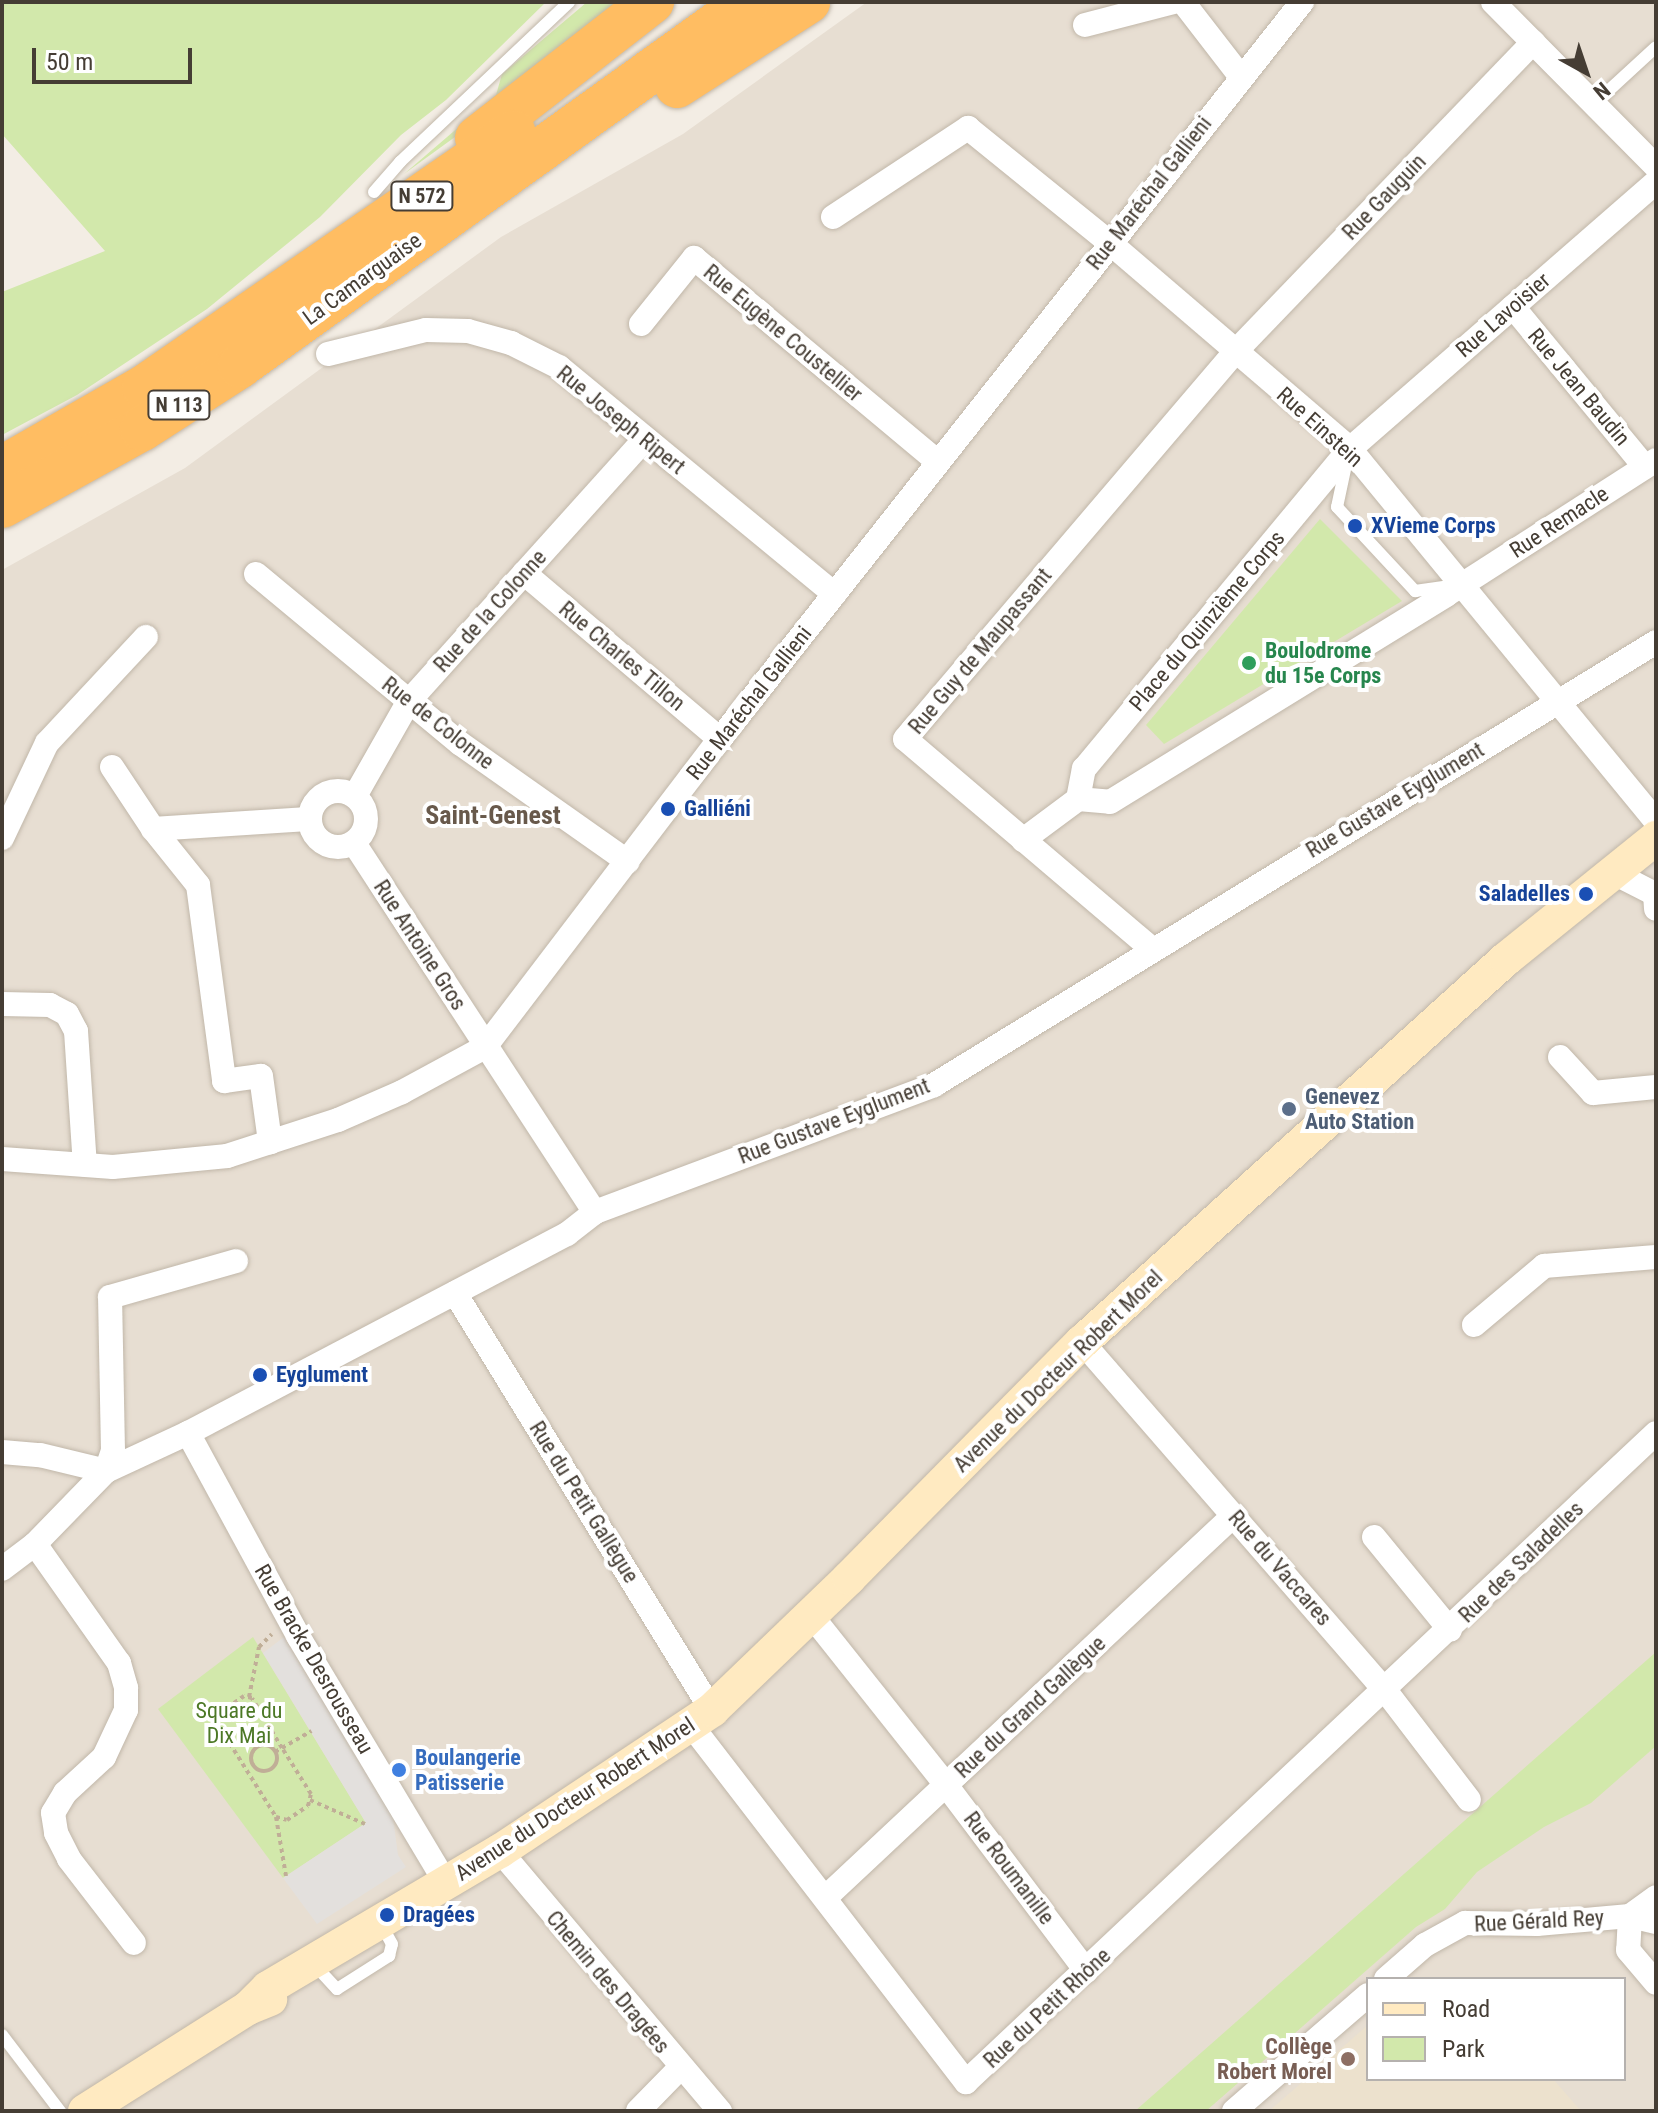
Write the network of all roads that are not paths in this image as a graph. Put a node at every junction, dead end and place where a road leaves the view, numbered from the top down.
1 (569, 2) edge
2 (652, 2) edge
3 (699, 2) edge
4 (747, 2) edge
5 (808, 2) edge
6 (1174, 2) edge
7 (1183, 2) edge
8 (1302, 2) edge
9 (1493, 2) edge
10 (1085, 25) dead end
11 (1533, 42) junction
12 (1656, 47) edge
13 (1241, 77) junction
14 (1594, 104) junction
15 (1656, 167) edge
16 (1656, 182) edge
17 (374, 192) dead end
18 (833, 217) dead end
19 (1110, 243) junction
20 (348, 289) junction
21 (1513, 307) junction
22 (641, 324) dead end
23 (1235, 352) junction
24 (328, 354) dead end
25 (144, 387) junction
26 (645, 439) junction
27 (1350, 449) junction
28 (937, 461) junction
29 (1651, 464) edge
30 (2, 468) edge
31 (2, 506) edge
32 (524, 573) junction
33 (256, 574) dead end
34 (1463, 584) junction
35 (834, 594) junction
36 (146, 637) dead end
37 (1656, 642) edge
38 (409, 701) junction
39 (1558, 701) junction
40 (720, 739) junction
41 (112, 767) dead end
42 (355, 796) junction
43 (1078, 799) junction
44 (308, 819) junction
45 (153, 829) junction
46 (1656, 835) edge
47 (2, 838) edge
48 (1023, 840) junction
49 (354, 843) junction
50 (628, 862) junction
51 (1612, 872) junction
52 (1656, 894) edge
53 (1656, 909) edge
54 (1152, 949) junction
55 (2, 1004) edge
56 (485, 1047) junction
57 (1560, 1057) dead end
58 (1656, 1087) edge
59 (270, 1142) junction
60 (2, 1159) edge
61 (85, 1165) junction
62 (595, 1212) junction
63 (1656, 1257) edge
64 (236, 1261) dead end
65 (455, 1293) junction
66 (1474, 1325) dead end
67 (1082, 1342) junction
68 (188, 1433) junction
69 (1656, 1433) edge
70 (2, 1452) edge
71 (106, 1471) junction
72 (1234, 1515) junction
73 (1374, 1537) dead end
74 (35, 1544) junction
75 (2, 1569) edge
76 (811, 1615) junction
77 (1450, 1630) junction
78 (1385, 1690) junction
79 (702, 1718) junction
80 (946, 1785) junction
81 (1469, 1800) dead end
82 (500, 1851) junction
83 (446, 1883) junction
84 (1656, 1897) edge
85 (825, 1898) junction
86 (1630, 1916) junction
87 (1656, 1922) edge
88 (134, 1943) dead end
89 (1086, 1971) junction
90 (1388, 1977) edge
91 (1656, 1983) edge
92 (1366, 1997) edge
93 (248, 2008) junction
94 (2, 2035) edge
95 (681, 2067) junction
96 (60, 2111) edge
97 (85, 2111) edge
98 (638, 2111) edge
99 (720, 2111) edge
100 (1234, 2111) edge

1 - 17 lane
2 - 25 highway
3 - 25 highway, La Camarguaise / N 572
4 - 20 highway, La Camarguaise / N 572
5 - 20 highway
6 - 10 street
7 - 13 street
8 - 13 street, Rue Maréchal Gallieni
9 - 11 street
11 - 14 street
11 - 23 street, Rue Gauguin
12 - 14 lane
13 - 19 street, Rue Maréchal Gallieni
14 - 15 street
16 - 21 street, Rue Lavoisier
18 - 19 street, Rue Einstein
19 - 23 street, Rue Einstein
19 - 28 street, Rue Maréchal Gallieni
20 - 31 highway, La Camarguaise / N 113
21 - 27 street, Rue Lavoisier
21 - 29 street, Rue Jean Baudin
22 - 28 street, Rue Eugène Coustellier
23 - 27 street, Rue Einstein
23 - 48 street, Rue Guy de Maupassant
24 - 26 street, Rue Joseph Ripert
25 - 30 highway, La Camarguaise / N 113
26 - 32 street, Rue de la Colonne
26 - 35 street, Rue Joseph Ripert
27 - 34 street, Rue Einstein
27 - 34 lane
27 - 43 street, Place du Quinzième Corps
28 - 35 street, Rue Maréchal Gallieni
29 - 34 street, Rue Remacle
32 - 38 street, Rue de la Colonne
32 - 40 street, Rue Charles Tillon
33 - 38 street, Rue de Colonne
34 - 39 street, Rue Einstein
34 - 43 street
35 - 40 street, Rue Maréchal Gallieni
36 - 47 street
37 - 39 street, Rue Gustave Eyglument
38 - 42 street, Rue de la Colonne
38 - 50 street, Rue de Colonne
39 - 46 street, Rue Einstein
39 - 54 street, Rue Gustave Eyglument
40 - 50 street, Rue Maréchal Gallieni
41 - 45 street
42 - 44 street
42 - 49 street
43 - 48 street
44 - 45 street
44 - 49 street
45 - 59 street
46 - 51 street, Avenue du Docteur Robert Morel
48 - 54 street, Rue Guy de Maupassant
49 - 56 street, Rue Antoine Gros
50 - 56 street, Rue Maréchal Gallieni
51 - 52 street
51 - 67 street, Avenue du Docteur Robert Morel
52 - 53 street
54 - 62 street, Rue Gustave Eyglument
55 - 61 street
56 - 59 street, Rue Maréchal Gallieni
56 - 62 street, Rue Antoine Gros
57 - 58 street
59 - 61 street, Rue Maréchal Gallieni
60 - 61 street, Rue Maréchal Gallieni
62 - 65 street, Rue Gustave Eyglument
63 - 66 street
64 - 71 street
65 - 68 street, Rue Gustave Eyglument
65 - 79 street, Rue du Petit Gallègue
67 - 72 street, Rue du Vaccares
67 - 76 street, Avenue du Docteur Robert Morel
68 - 71 street, Rue Gustave Eyglument
68 - 83 street, Rue Bracke Desrousseau
69 - 77 street, Rue des Saladelles
70 - 71 street
71 - 74 street, Rue Gustave Eyglument
72 - 78 street, Rue du Vaccares
72 - 80 street, Rue du Grand Gallègue
73 - 77 street
74 - 75 street, Rue Gustave Eyglument
74 - 88 street
76 - 79 street, Avenue du Docteur Robert Morel
76 - 80 street, Rue Roumanille
77 - 78 street, Rue des Saladelles
78 - 81 street, Rue du Vaccares
78 - 89 street, Rue du Petit Rhône
79 - 82 street, Avenue du Docteur Robert Morel
79 - 85 street, Rue du Petit Rhône
80 - 85 street, Rue du Grand Gallègue
80 - 89 street, Rue Roumanille
82 - 83 street, Avenue du Docteur Robert Morel
82 - 95 street, Chemin des Dragées
83 - 93 street, Avenue du Docteur Robert Morel
83 - 93 street, Avenue du Docteur Robert Morel
84 - 86 street, Rue Gérald Rey
85 - 89 street, Rue du Petit Rhône
86 - 87 street
86 - 90 street, Rue Gérald Rey
86 - 91 street
92 - 100 street
93 - 97 street, Avenue du Docteur Robert Morel
94 - 96 lane
95 - 98 street
95 - 99 street, Chemin des Dragées

